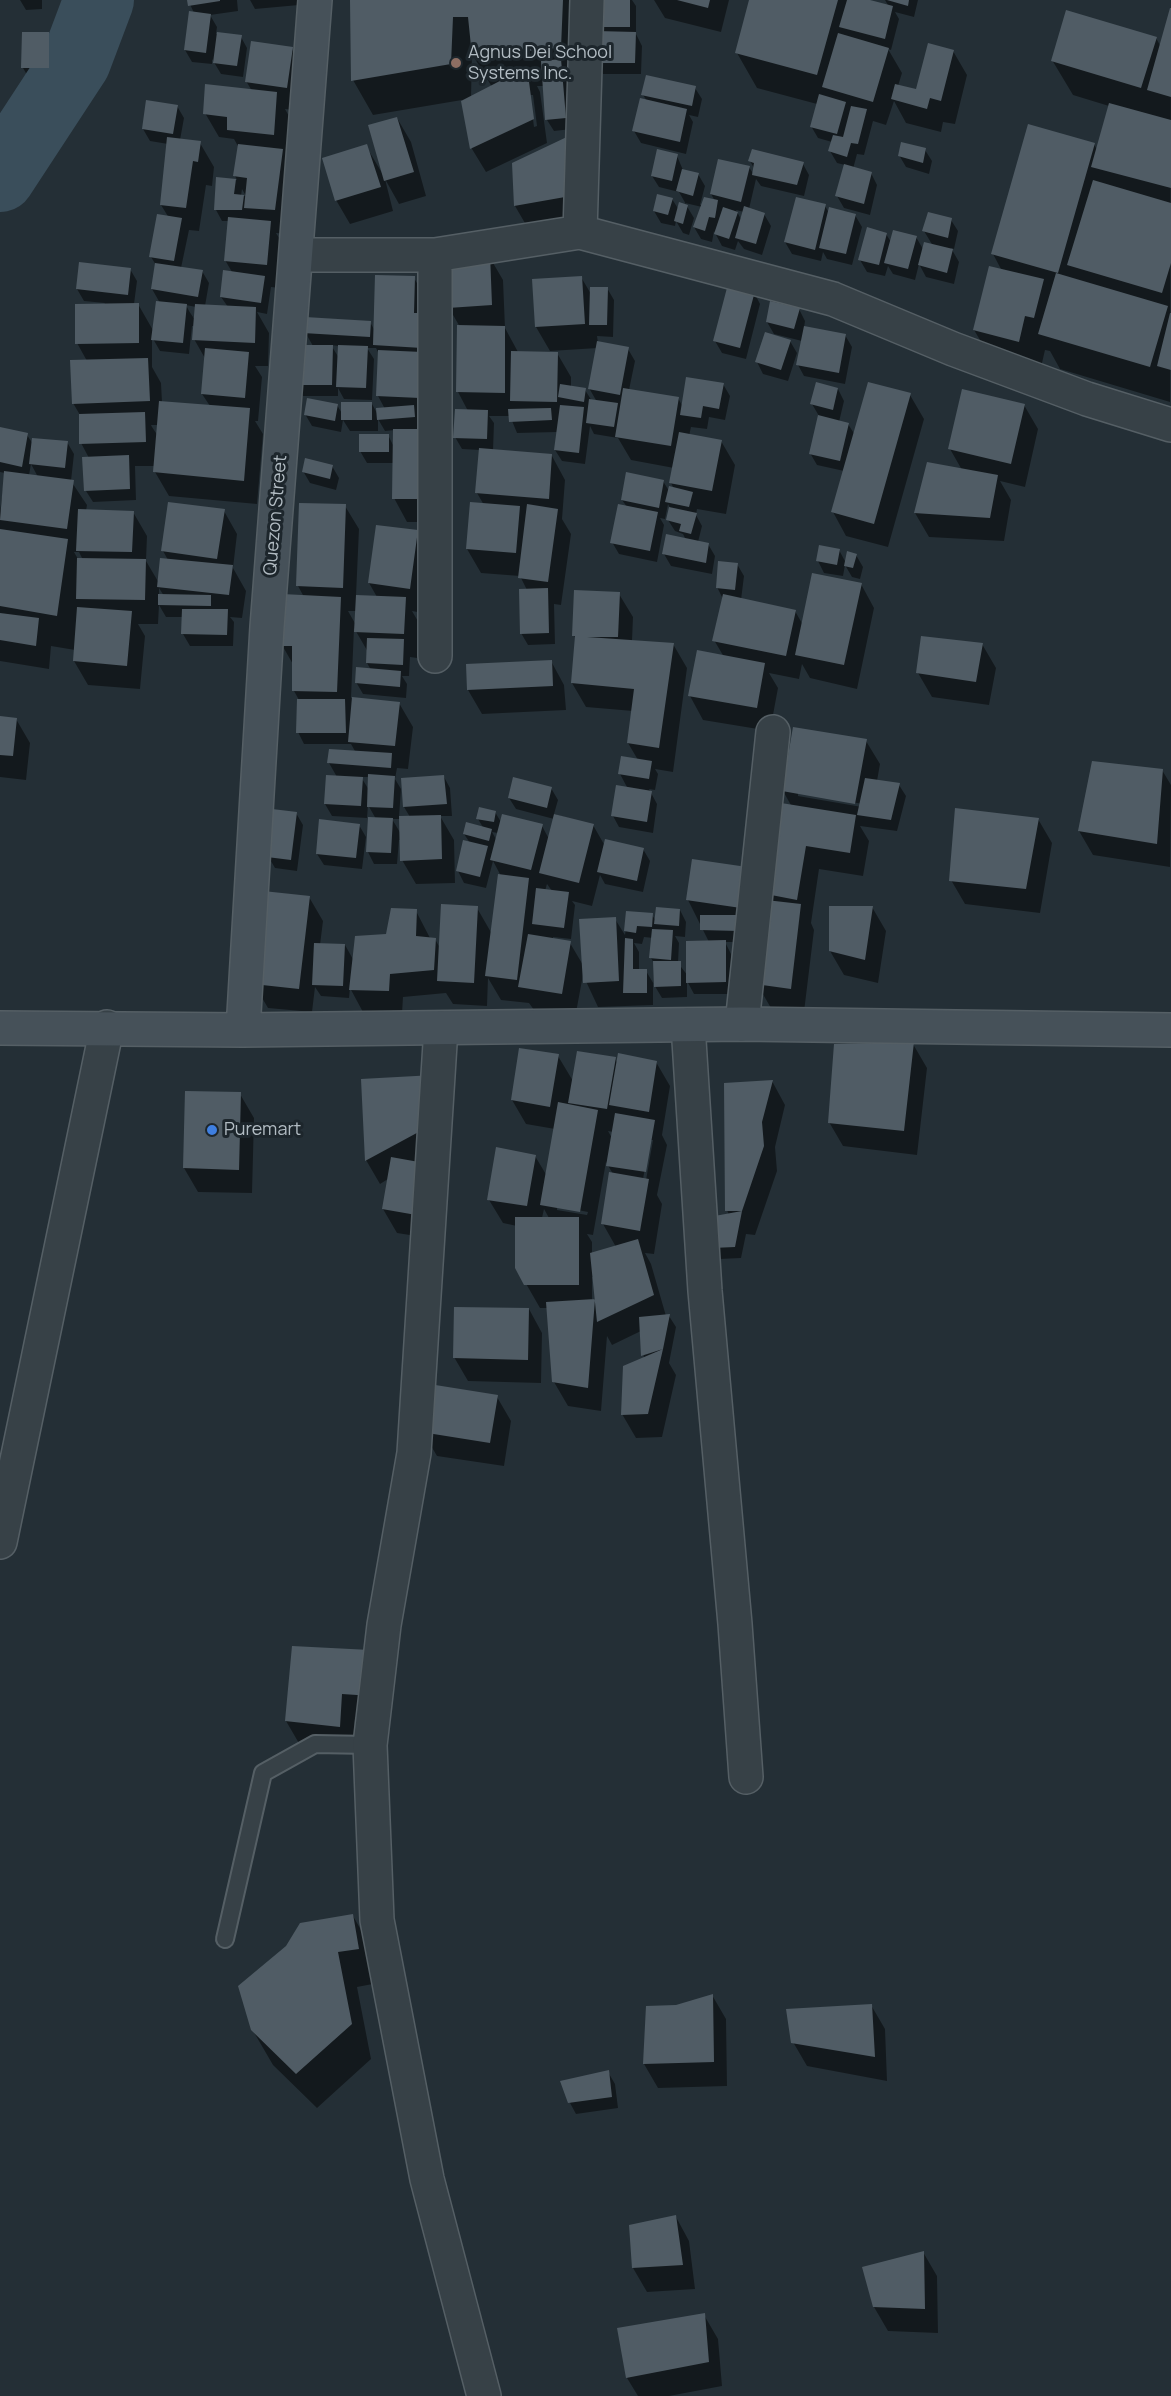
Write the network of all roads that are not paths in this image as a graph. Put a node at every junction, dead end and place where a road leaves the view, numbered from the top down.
1 (315, 0) edge
2 (587, 0) edge
3 (580, 232) junction
4 (297, 255) junction
5 (435, 255) junction
6 (1171, 425) edge
7 (435, 656) dead end
8 (773, 732) dead end
9 (742, 1024) junction
10 (688, 1025) junction
11 (107, 1027) junction
12 (0, 1028) edge
13 (441, 1028) junction
14 (243, 1030) junction
15 (1171, 1030) edge
16 (0, 1542) edge
17 (370, 1746) junction
18 (746, 1777) dead end
19 (225, 1939) dead end
20 (484, 2396) edge

1 - 4 street, Quezon Street
2 - 3 street
3 - 5 street
3 - 6 street
4 - 5 street
4 - 14 street, Quezon Street
5 - 7 street
8 - 9 street
9 - 10 street
9 - 15 street
10 - 13 street
10 - 18 street
11 - 12 street
11 - 14 street
11 - 16 street
13 - 14 street
13 - 17 street
17 - 19 lane
17 - 20 street

